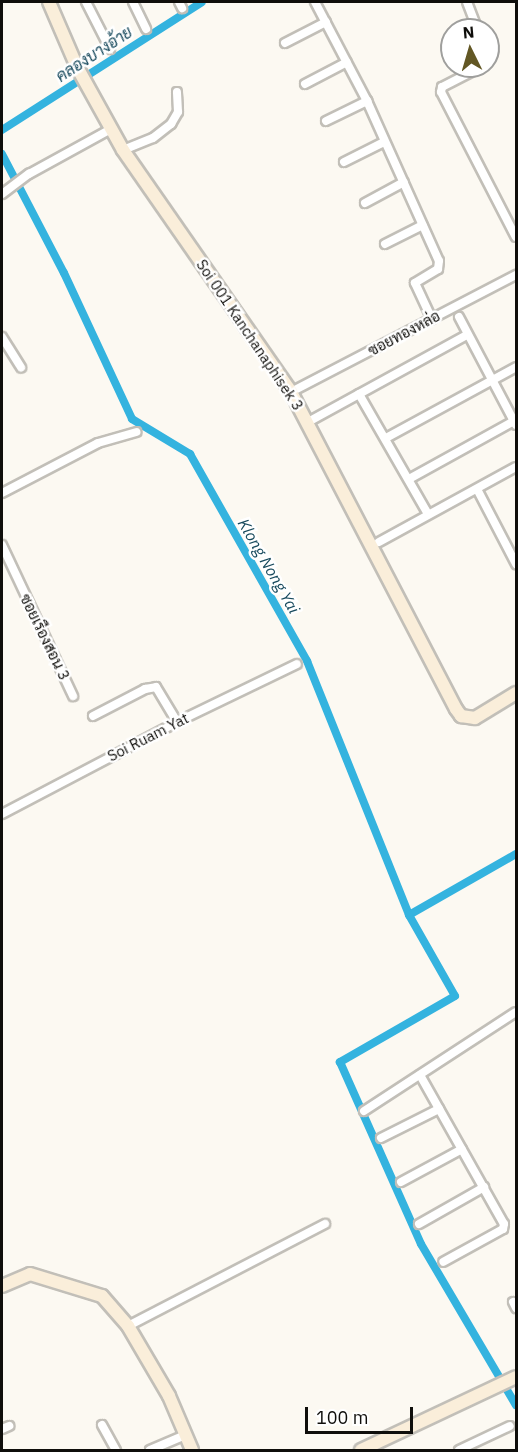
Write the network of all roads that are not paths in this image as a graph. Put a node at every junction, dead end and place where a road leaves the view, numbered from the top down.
1 (50, 2) edge
2 (86, 2) edge
3 (133, 2) edge
4 (315, 2) edge
5 (467, 2) edge
6 (473, 18) edge
7 (326, 22) junction
8 (146, 29) dead end
9 (285, 43) dead end
10 (110, 49) dead end
11 (347, 62) junction
12 (460, 78) edge
13 (305, 84) dead end
14 (177, 92) dead end
15 (367, 101) junction
16 (326, 121) dead end
17 (111, 129) junction
18 (384, 142) junction
19 (123, 150) junction
20 (344, 162) dead end
21 (404, 182) junction
22 (2, 194) edge
23 (365, 203) dead end
24 (423, 225) junction
25 (516, 237) edge
26 (385, 244) dead end
27 (516, 275) edge
28 (459, 317) dead end
29 (432, 319) junction
30 (467, 335) junction
31 (2, 337) edge
32 (516, 367) edge
33 (21, 369) dead end
34 (492, 380) junction
35 (291, 392) junction
36 (359, 394) junction
37 (308, 422) junction
38 (516, 422) edge
39 (136, 432) dead end
40 (386, 438) junction
41 (516, 467) edge
42 (410, 479) junction
43 (477, 489) junction
44 (2, 493) edge
45 (428, 514) junction
46 (379, 543) dead end
47 (2, 545) edge
48 (515, 559) edge
49 (297, 664) dead end
50 (516, 693) edge
51 (74, 696) dead end
52 (93, 716) dead end
53 (177, 722) junction
54 (2, 814) edge
55 (516, 1012) edge
56 (420, 1075) junction
57 (439, 1108) junction
58 (364, 1111) dead end
59 (381, 1138) dead end
60 (462, 1149) junction
61 (401, 1182) dead end
62 (484, 1187) junction
63 (325, 1224) dead end
64 (419, 1224) dead end
65 (443, 1262) dead end
66 (2, 1286) edge
67 (128, 1326) junction
68 (515, 1378) edge
69 (102, 1425) dead end
70 (510, 1426) dead end
71 (186, 1435) junction
72 (116, 1450) edge
73 (150, 1450) edge
74 (192, 1450) edge
75 (361, 1450) edge
76 (459, 1450) edge

1 - 17 street, Soi 001 Kanchanaphisek 3
2 - 10 street
3 - 8 street
4 - 7 street
5 - 6 street
7 - 9 street
7 - 11 street
11 - 13 street
11 - 15 street
12 - 25 street
14 - 19 street
15 - 16 street
15 - 18 street
17 - 19 street, Soi 001 Kanchanaphisek 3
17 - 22 street
18 - 20 street
18 - 21 street
19 - 35 street, Soi 001 Kanchanaphisek 3
21 - 23 street
21 - 24 street
24 - 26 street
24 - 29 street
27 - 29 street, ซอยทองหล่อ
28 - 30 street
29 - 35 street, ซอยทองหล่อ
30 - 34 street
30 - 36 street
31 - 33 street
32 - 34 street
34 - 38 street
34 - 40 street
35 - 37 street, Soi 001 Kanchanaphisek 3
36 - 37 street
36 - 40 street
37 - 50 street, Soi 001 Kanchanaphisek 3
38 - 42 street
39 - 44 street
40 - 42 street
41 - 43 street
42 - 45 street
43 - 45 street
43 - 48 street
45 - 46 street
47 - 51 street, ซอยเรืองสอน 3
49 - 53 street, Soi Ruam Yat
52 - 53 street
53 - 54 street, Soi Ruam Yat
55 - 56 street
56 - 57 street
56 - 58 street
57 - 59 street
57 - 60 street
60 - 61 street
60 - 62 street
62 - 64 street
62 - 65 street
63 - 67 street
66 - 67 street
67 - 71 street
68 - 75 street
69 - 72 street
70 - 76 street
71 - 73 street
71 - 74 street

